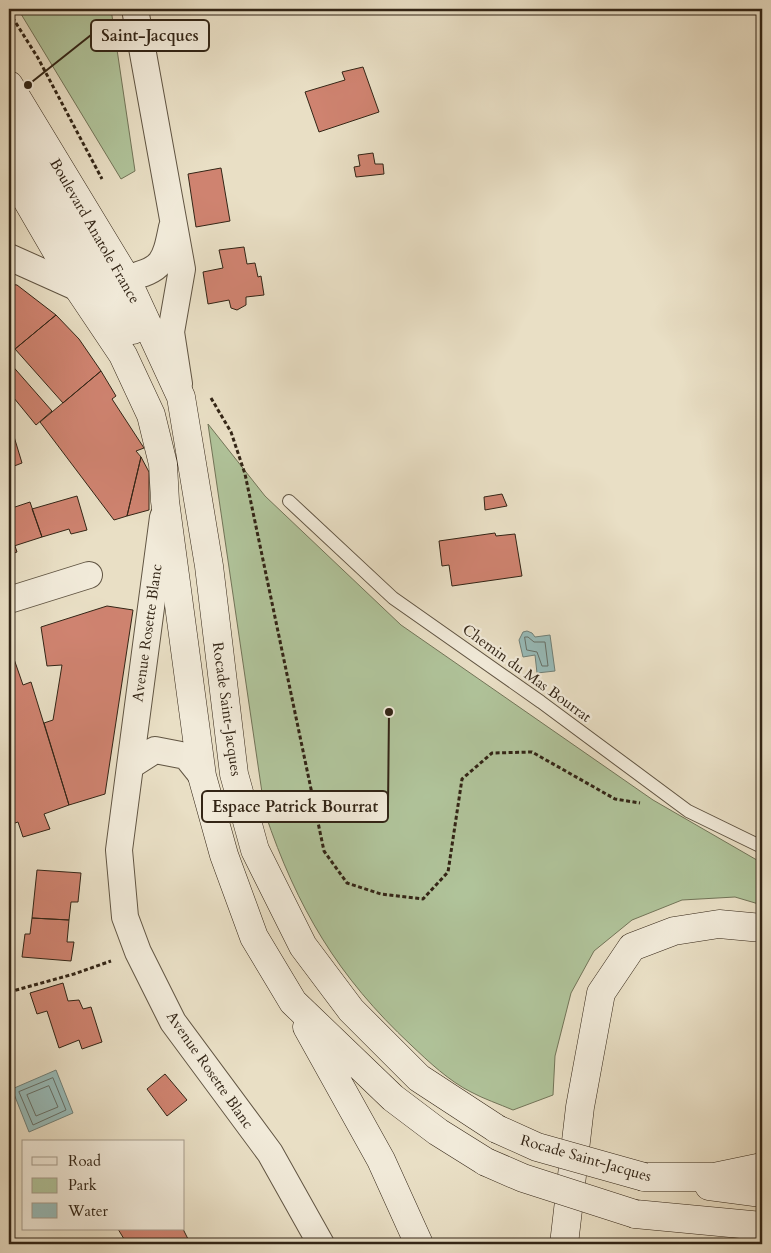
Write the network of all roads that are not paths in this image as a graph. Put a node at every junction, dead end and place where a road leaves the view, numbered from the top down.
1 (135, 9) edge
2 (9, 85) edge
3 (9, 122) edge
4 (9, 169) edge
5 (172, 224) junction
6 (9, 257) edge
7 (126, 278) junction
8 (78, 288) junction
9 (178, 389) junction
10 (165, 501) junction
11 (289, 501) dead end
12 (88, 575) dead end
13 (9, 600) edge
14 (130, 766) junction
15 (202, 776) junction
16 (762, 847) edge
17 (762, 928) edge
18 (293, 1002) junction
19 (762, 1167) edge
20 (644, 1177) junction
21 (762, 1193) edge
22 (762, 1226) edge
23 (321, 1244) edge
24 (419, 1244) edge
25 (564, 1244) edge

1 - 5 street
2 - 7 main road, Boulevard Anatole France
3 - 9 main road, Boulevard Anatole France
4 - 8 main road
5 - 7 street
5 - 9 street
6 - 8 street
7 - 9 main road, Boulevard Anatole France
8 - 10 main road
9 - 20 main road, Rocade Saint-Jacques, bridge
10 - 14 street, Avenue Rosette Blanc
10 - 15 main road
11 - 16 lane, Chemin du Mas Bourrat
12 - 13 street
14 - 15 street
14 - 23 street, Avenue Rosette Blanc
15 - 18 main road
17 - 25 main road
18 - 22 main road, bridge
18 - 24 main road
19 - 20 main road
20 - 21 main road, Rocade Saint-Jacques

